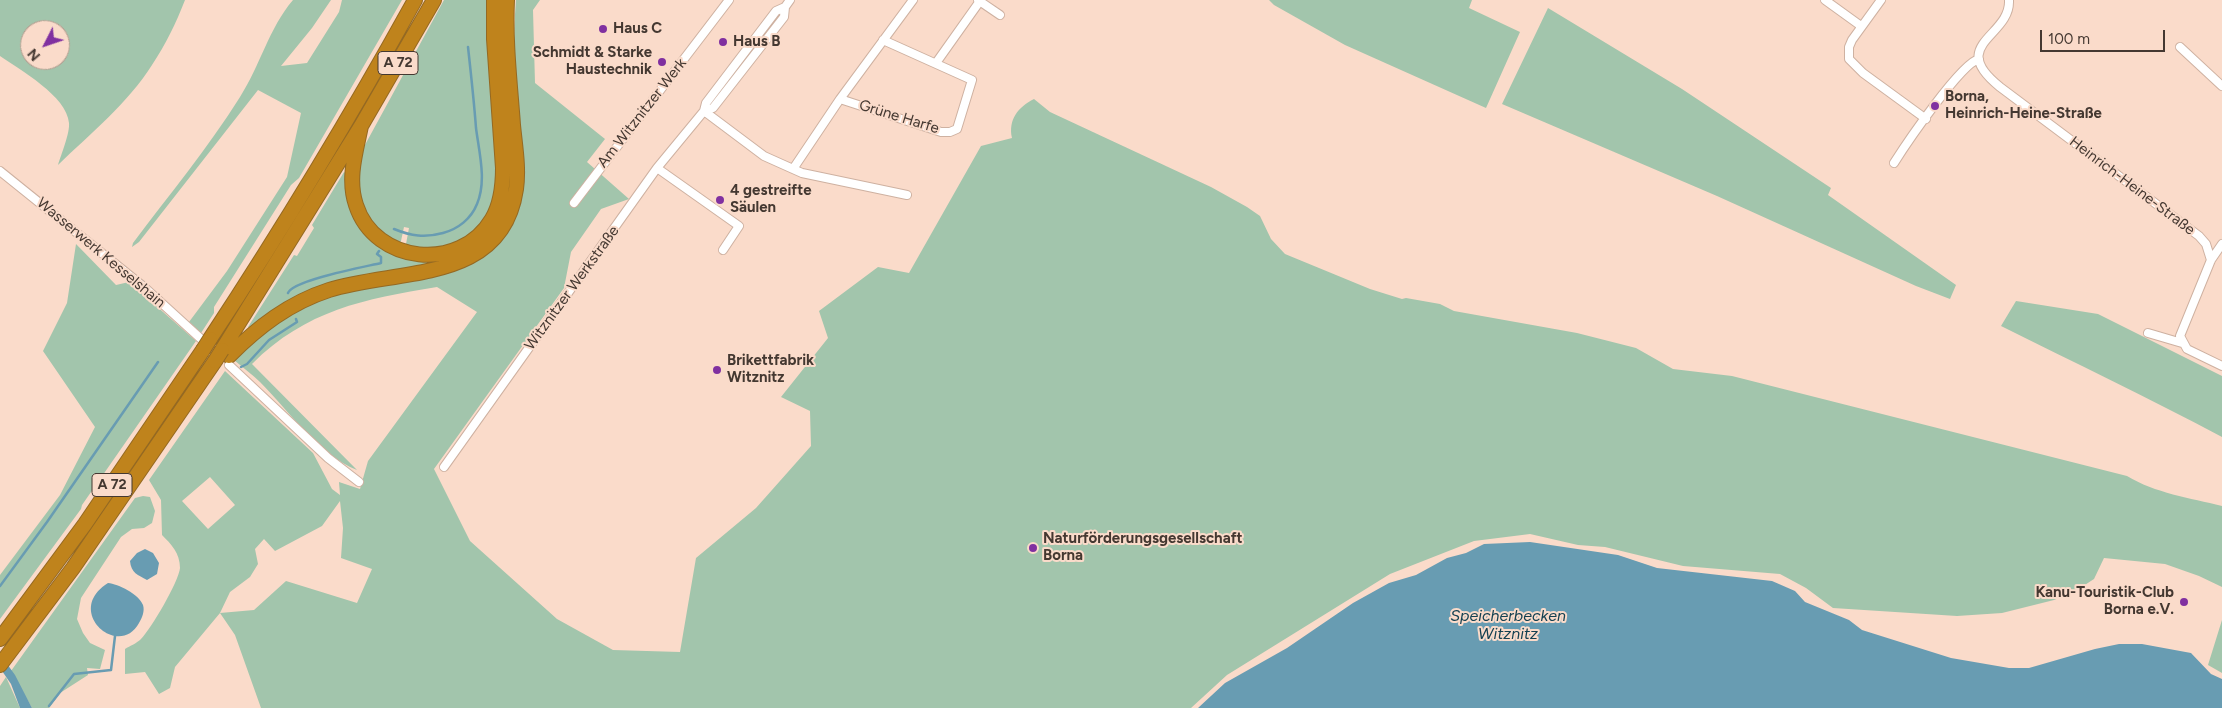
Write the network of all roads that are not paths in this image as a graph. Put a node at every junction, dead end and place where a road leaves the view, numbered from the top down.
1 (415, 0) edge
2 (434, 0) edge
3 (494, 0) edge
4 (507, 0) edge
5 (729, 0) edge
6 (913, 0) edge
7 (1825, 0) edge
8 (1881, 0) edge
9 (2009, 0) edge
10 (979, 1) edge
11 (788, 3) edge
12 (1000, 15) dead end
13 (1861, 26) junction
14 (883, 40) junction
15 (2180, 48) dead end
16 (1979, 59) junction
17 (936, 63) junction
18 (2222, 86) edge
19 (840, 99) junction
20 (704, 111) junction
21 (1926, 119) junction
22 (361, 126) junction
23 (1894, 163) dead end
24 (657, 168) junction
25 (793, 169) junction
26 (0, 171) edge
27 (907, 195) dead end
28 (574, 203) dead end
29 (2222, 244) edge
30 (723, 250) dead end
31 (2211, 260) junction
32 (2148, 333) dead end
33 (204, 342) junction
34 (2182, 343) junction
35 (223, 360) junction
36 (2222, 366) edge
37 (444, 467) dead end
38 (359, 482) dead end
39 (0, 640) edge
40 (0, 665) edge

1 - 33 highway, A 72
2 - 22 highway, A 72
3 - 22 highway
4 - 35 highway
5 - 28 street, Am Witznitzer Werk
6 - 14 street, Grüne Harfe
7 - 13 street
8 - 13 street
9 - 16 street
10 - 12 street
10 - 17 street
11 - 20 street, Witznitzer Werkstraße
13 - 21 street
14 - 17 street, Grüne Harfe
14 - 19 street, Grüne Harfe
15 - 18 street
16 - 21 street
16 - 31 street, Heinrich-Heine-Straße
17 - 19 street, Grüne Harfe
19 - 25 street, Grüne Harfe
20 - 24 street, Witznitzer Werkstraße
20 - 25 street
21 - 23 street
22 - 35 highway, A 72
24 - 30 street
24 - 37 street, Witznitzer Werkstraße
25 - 27 street
26 - 33 street, Wasserwerk Kesselshain
29 - 31 street
31 - 34 street
32 - 34 street
33 - 39 highway, A 72
34 - 36 street
35 - 38 street
35 - 40 highway, A 72

